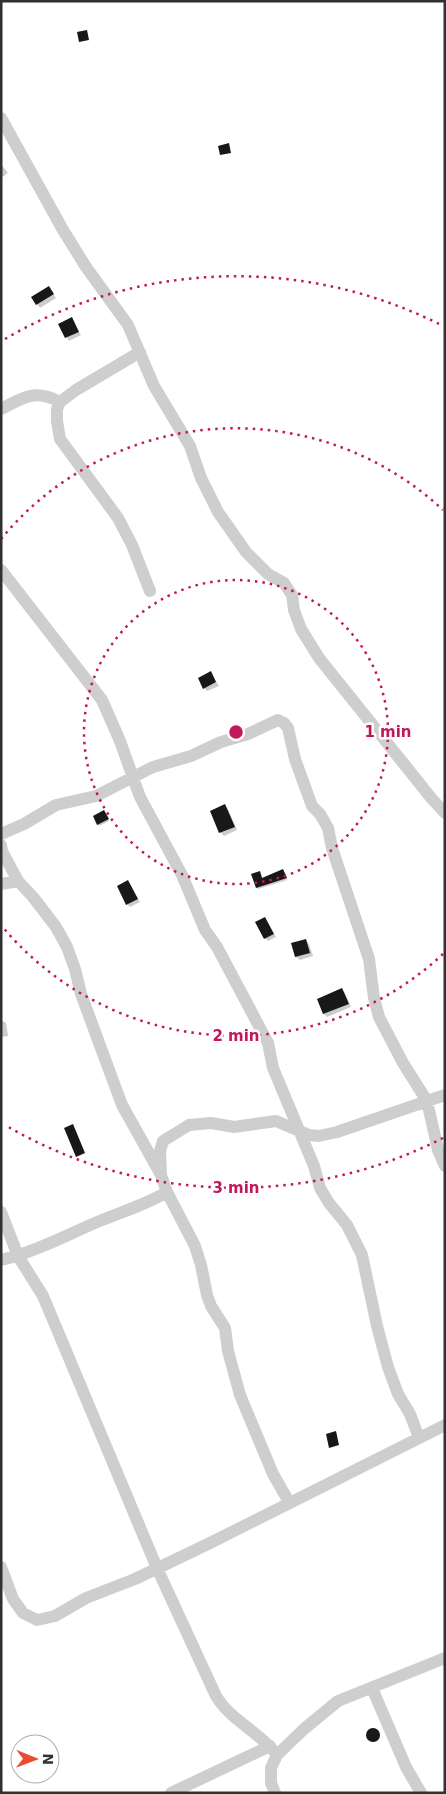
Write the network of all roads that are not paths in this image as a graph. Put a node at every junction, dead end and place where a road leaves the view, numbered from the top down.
1 (1, 118) edge
2 (140, 352) junction
3 (60, 402) junction
4 (1, 409) edge
5 (1, 570) edge
6 (150, 591) dead end
7 (132, 778) junction
8 (445, 813) edge
9 (1, 834) edge
10 (1, 845) edge
11 (18, 881) junction
12 (1, 884) edge
13 (445, 1095) edge
14 (427, 1100) junction
15 (299, 1130) junction
16 (445, 1166) edge
17 (161, 1175) junction
18 (167, 1192) junction
19 (1, 1212) edge
20 (18, 1256) junction
21 (1, 1260) edge
22 (445, 1424) edge
23 (418, 1438) junction
24 (289, 1502) junction
25 (1, 1567) edge
26 (157, 1568) junction
27 (445, 1658) edge
28 (372, 1688) junction
29 (273, 1750) junction
30 (171, 1793) edge
31 (275, 1793) edge
32 (420, 1793) edge

1 - 2 street
2 - 3 street
2 - 8 street
3 - 4 street
3 - 6 street
5 - 7 street
7 - 9 street
7 - 14 street
7 - 15 street
10 - 11 street
11 - 12 street
11 - 17 street
13 - 14 street
14 - 15 street
14 - 16 street
15 - 17 street
15 - 23 street
17 - 18 street
18 - 20 street
18 - 24 street
19 - 20 street
20 - 21 street
20 - 26 street
22 - 23 street
23 - 24 street
24 - 26 street
25 - 26 street
26 - 29 street
27 - 28 street
28 - 29 street
28 - 32 street
29 - 30 street
29 - 31 street

